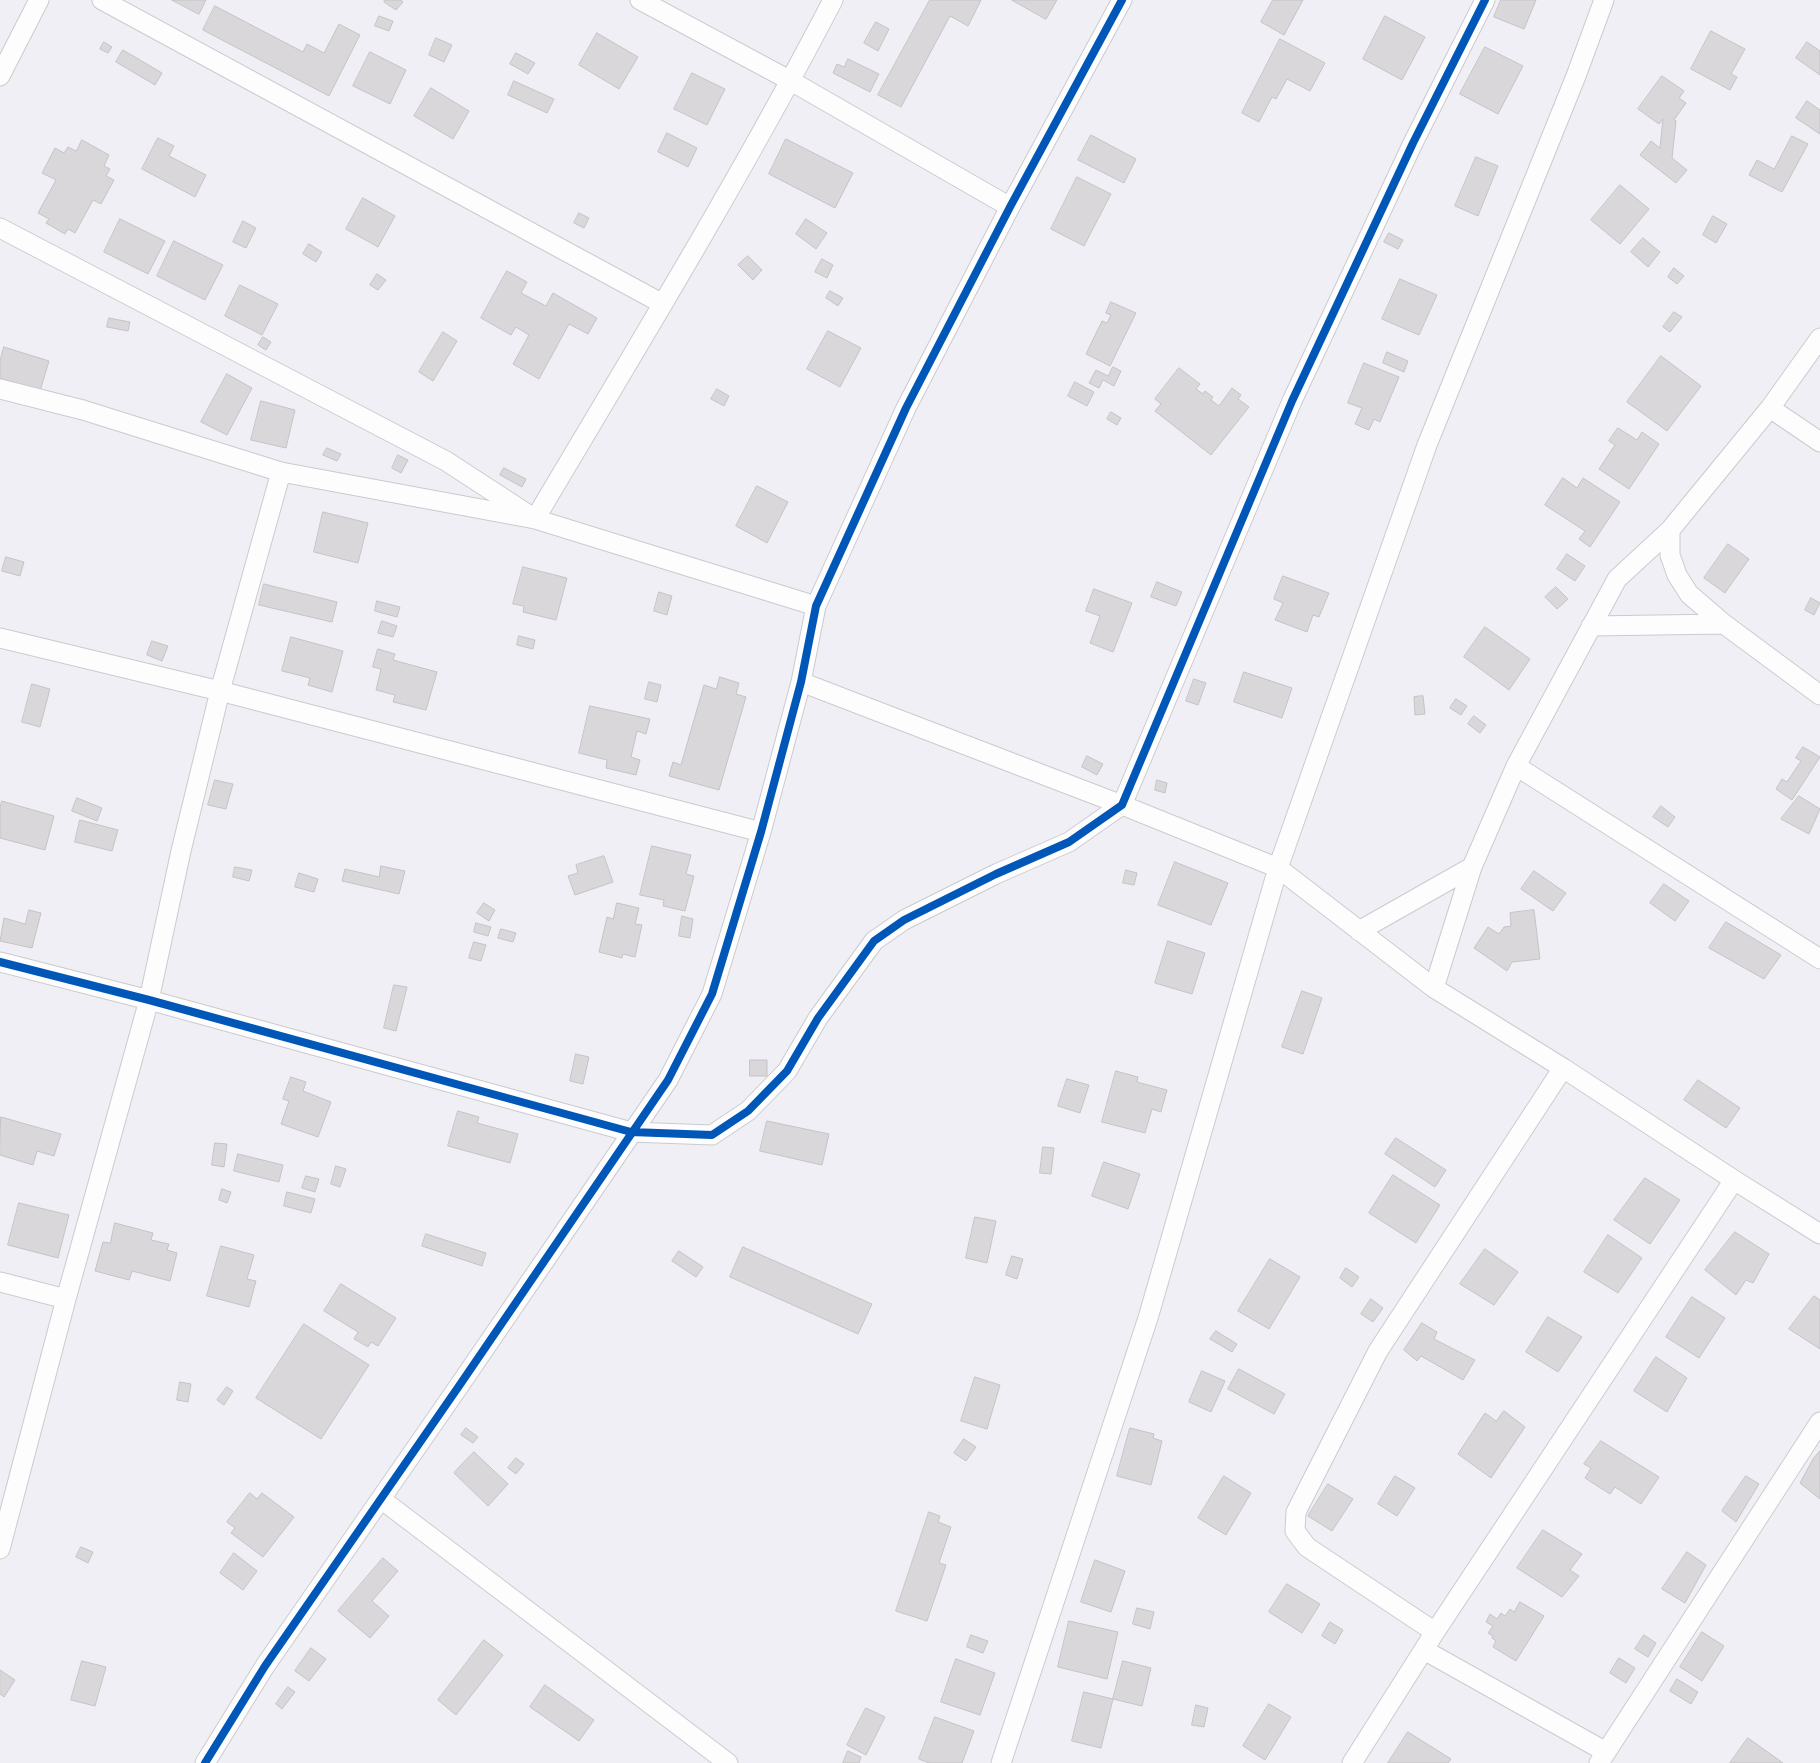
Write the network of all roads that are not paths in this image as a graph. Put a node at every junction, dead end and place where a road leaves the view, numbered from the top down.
1 (39, 0) edge
2 (102, 0) edge
3 (640, 0) edge
4 (833, 0) edge
5 (1122, 0) edge
6 (1485, 0) edge
7 (1604, 0) edge
8 (0, 76) edge
9 (791, 81) junction
10 (1010, 207) junction
11 (0, 228) edge
12 (663, 304) junction
13 (1820, 338) edge
14 (0, 389) edge
15 (1770, 408) junction
16 (1820, 442) edge
17 (281, 472) junction
18 (535, 519) junction
19 (1670, 530) junction
20 (816, 606) junction
21 (1724, 624) junction
22 (1591, 626) junction
23 (0, 638) edge
24 (801, 682) junction
25 (220, 691) junction
26 (1820, 695) edge
27 (1516, 766) junction
28 (1122, 805) junction
29 (761, 832) junction
30 (1472, 867) junction
31 (1278, 868) junction
32 (1360, 931) junction
33 (1820, 959) edge
34 (0, 962) edge
35 (1434, 988) junction
36 (149, 1000) junction
37 (1563, 1068) junction
38 (631, 1132) junction
39 (1734, 1180) junction
40 (1820, 1234) edge
41 (0, 1282) edge
42 (66, 1299) junction
43 (1820, 1422) edge
44 (381, 1499) junction
45 (0, 1550) edge
46 (1435, 1632) junction
47 (1424, 1650) junction
48 (1603, 1758) edge
49 (204, 1763) edge
50 (728, 1763) edge
51 (1001, 1763) edge
52 (1352, 1763) edge

1 - 8 street
2 - 12 street
3 - 9 street
4 - 9 street
5 - 10 street
6 - 28 street
7 - 31 street
9 - 10 street
9 - 12 street
10 - 20 street
11 - 18 street
12 - 18 street
13 - 15 street
14 - 17 street
15 - 16 street
15 - 19 street
17 - 18 street
17 - 25 street
18 - 20 street
19 - 21 street
19 - 22 street
20 - 24 street
21 - 22 street
21 - 26 street
22 - 27 street
23 - 25 street
24 - 28 street
24 - 29 street
25 - 29 street
25 - 36 street
27 - 30 street
27 - 33 street
28 - 31 street
28 - 38 street
29 - 38 street
30 - 32 street
30 - 35 street
31 - 32 street
31 - 51 street
32 - 35 street
34 - 36 street
35 - 37 street
36 - 38 street
36 - 42 street
37 - 39 street
37 - 46 street
38 - 44 street
39 - 40 street
39 - 46 street
41 - 42 street
42 - 45 street
43 - 48 street
44 - 49 street
44 - 50 street
46 - 47 street
47 - 48 street
47 - 52 street

